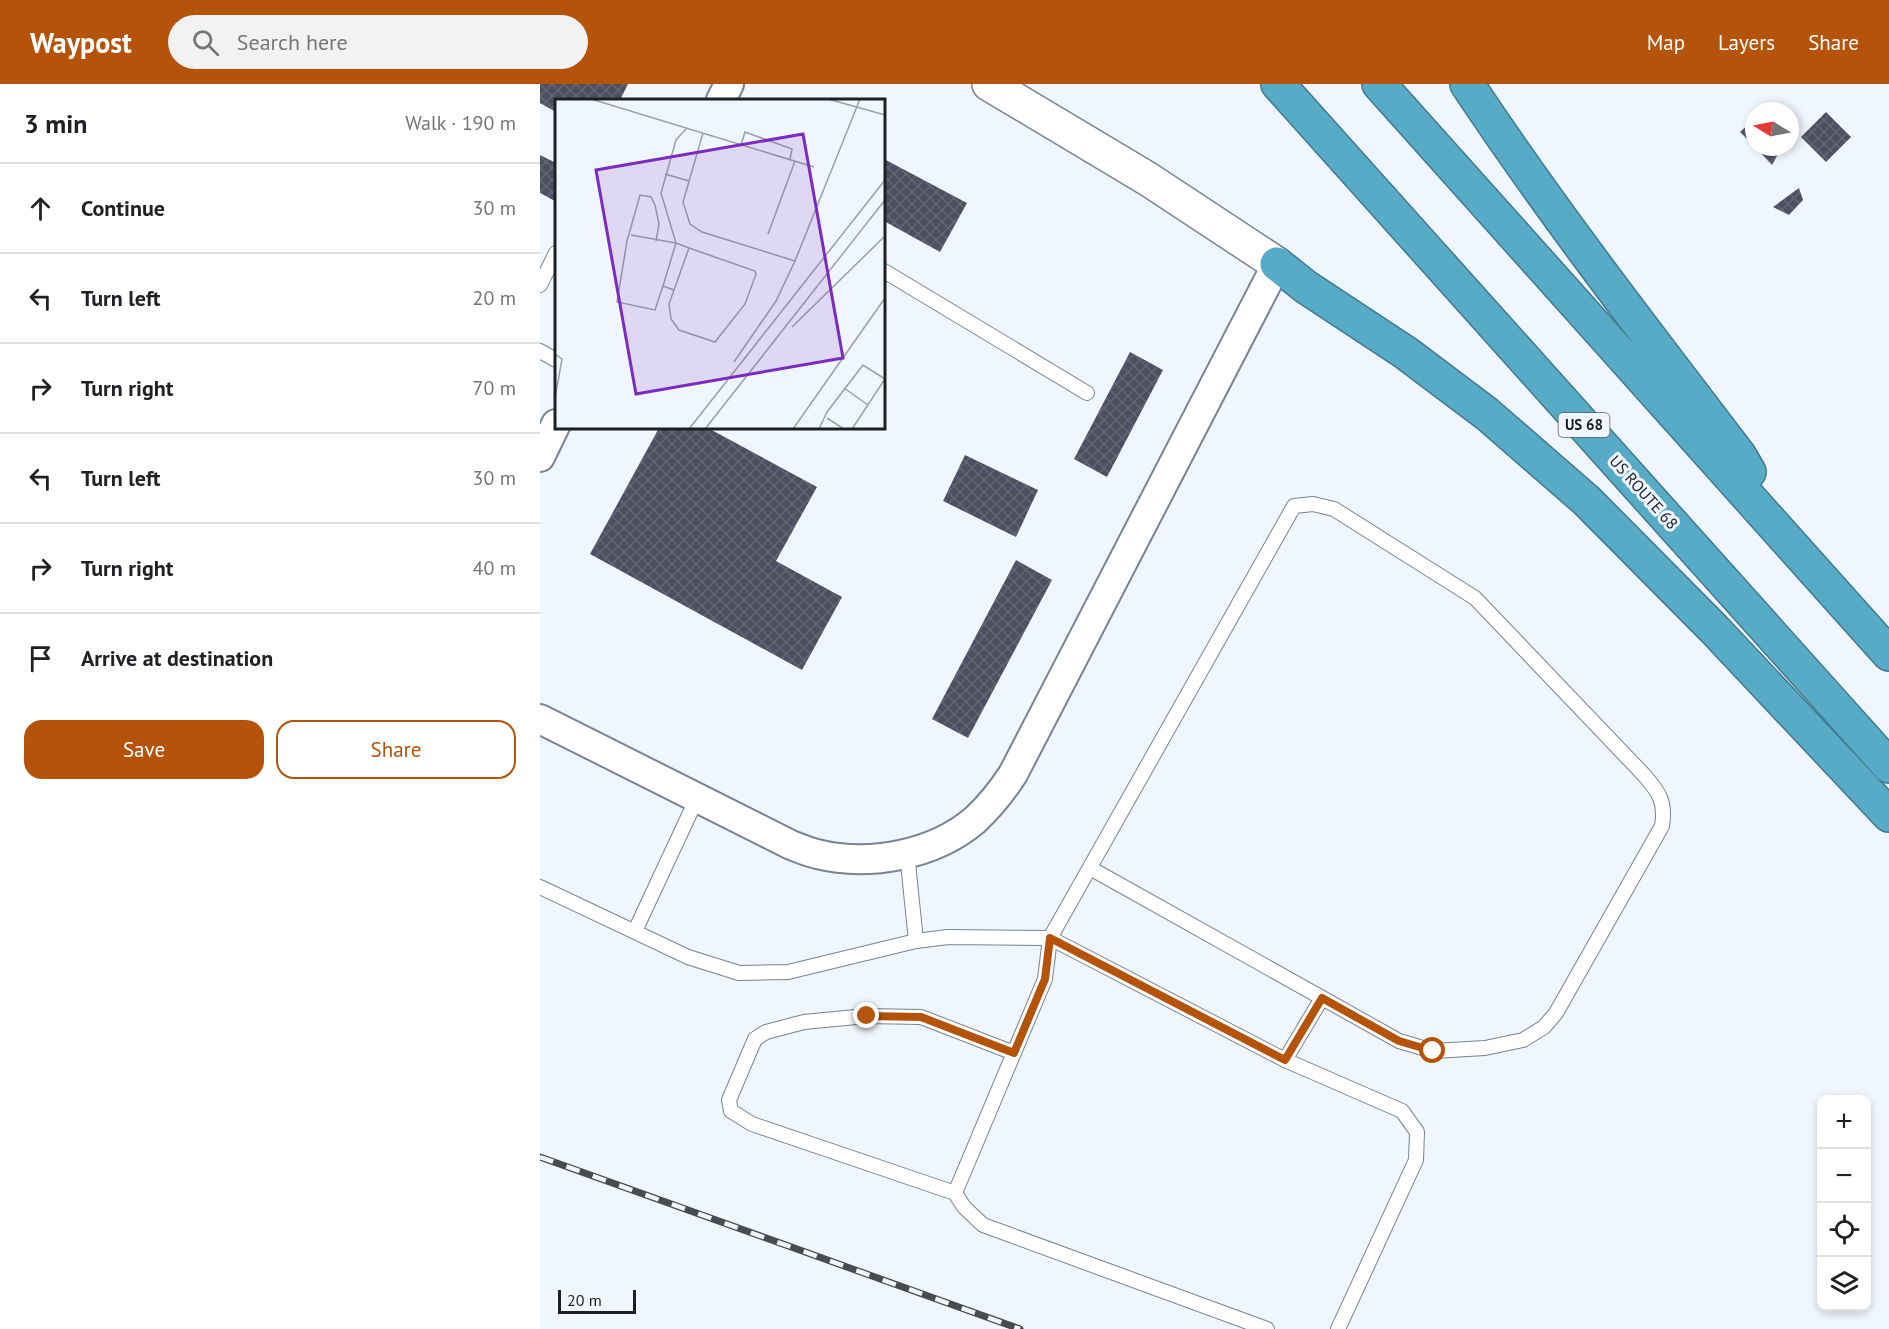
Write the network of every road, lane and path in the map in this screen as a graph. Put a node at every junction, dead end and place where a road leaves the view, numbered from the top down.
1 (729, 84) edge
2 (989, 84) edge
3 (1278, 84) edge
4 (1379, 84) edge
5 (1467, 84) edge
6 (722, 99) edge
7 (555, 255) edge
8 (1277, 264) junction
9 (885, 272) edge
10 (540, 285) edge
11 (540, 351) edge
12 (555, 359) edge
13 (1088, 393) dead end
14 (555, 426) edge
15 (540, 457) edge
16 (1796, 550) junction
17 (1889, 654) edge
18 (540, 719) edge
19 (1889, 766) edge
20 (697, 798) junction
21 (1889, 815) edge
22 (907, 853) junction
23 (1090, 868) junction
24 (540, 887) edge
25 (635, 931) junction
26 (1050, 938) junction
27 (916, 941) junction
28 (1322, 998) junction
29 (1014, 1053) junction
30 (1285, 1060) junction
31 (955, 1193) junction
32 (1267, 1329) edge
33 (1338, 1329) edge

1 - 6 street
2 - 8 main road
3 - 19 highway, US ROUTE 68 / US 68
4 - 16 highway
5 - 16 highway
7 - 10 lane
8 - 21 highway
8 - 22 street
9 - 13 lane
11 - 12 lane
14 - 15 street
16 - 17 highway
18 - 20 street
20 - 22 street
20 - 25 lane
22 - 27 lane
23 - 26 lane
23 - 28 lane
23 - 28 lane
24 - 25 lane
25 - 27 lane
26 - 27 lane
26 - 29 lane
26 - 30 lane
28 - 30 lane
29 - 31 lane
29 - 31 lane
30 - 33 lane
31 - 32 lane

